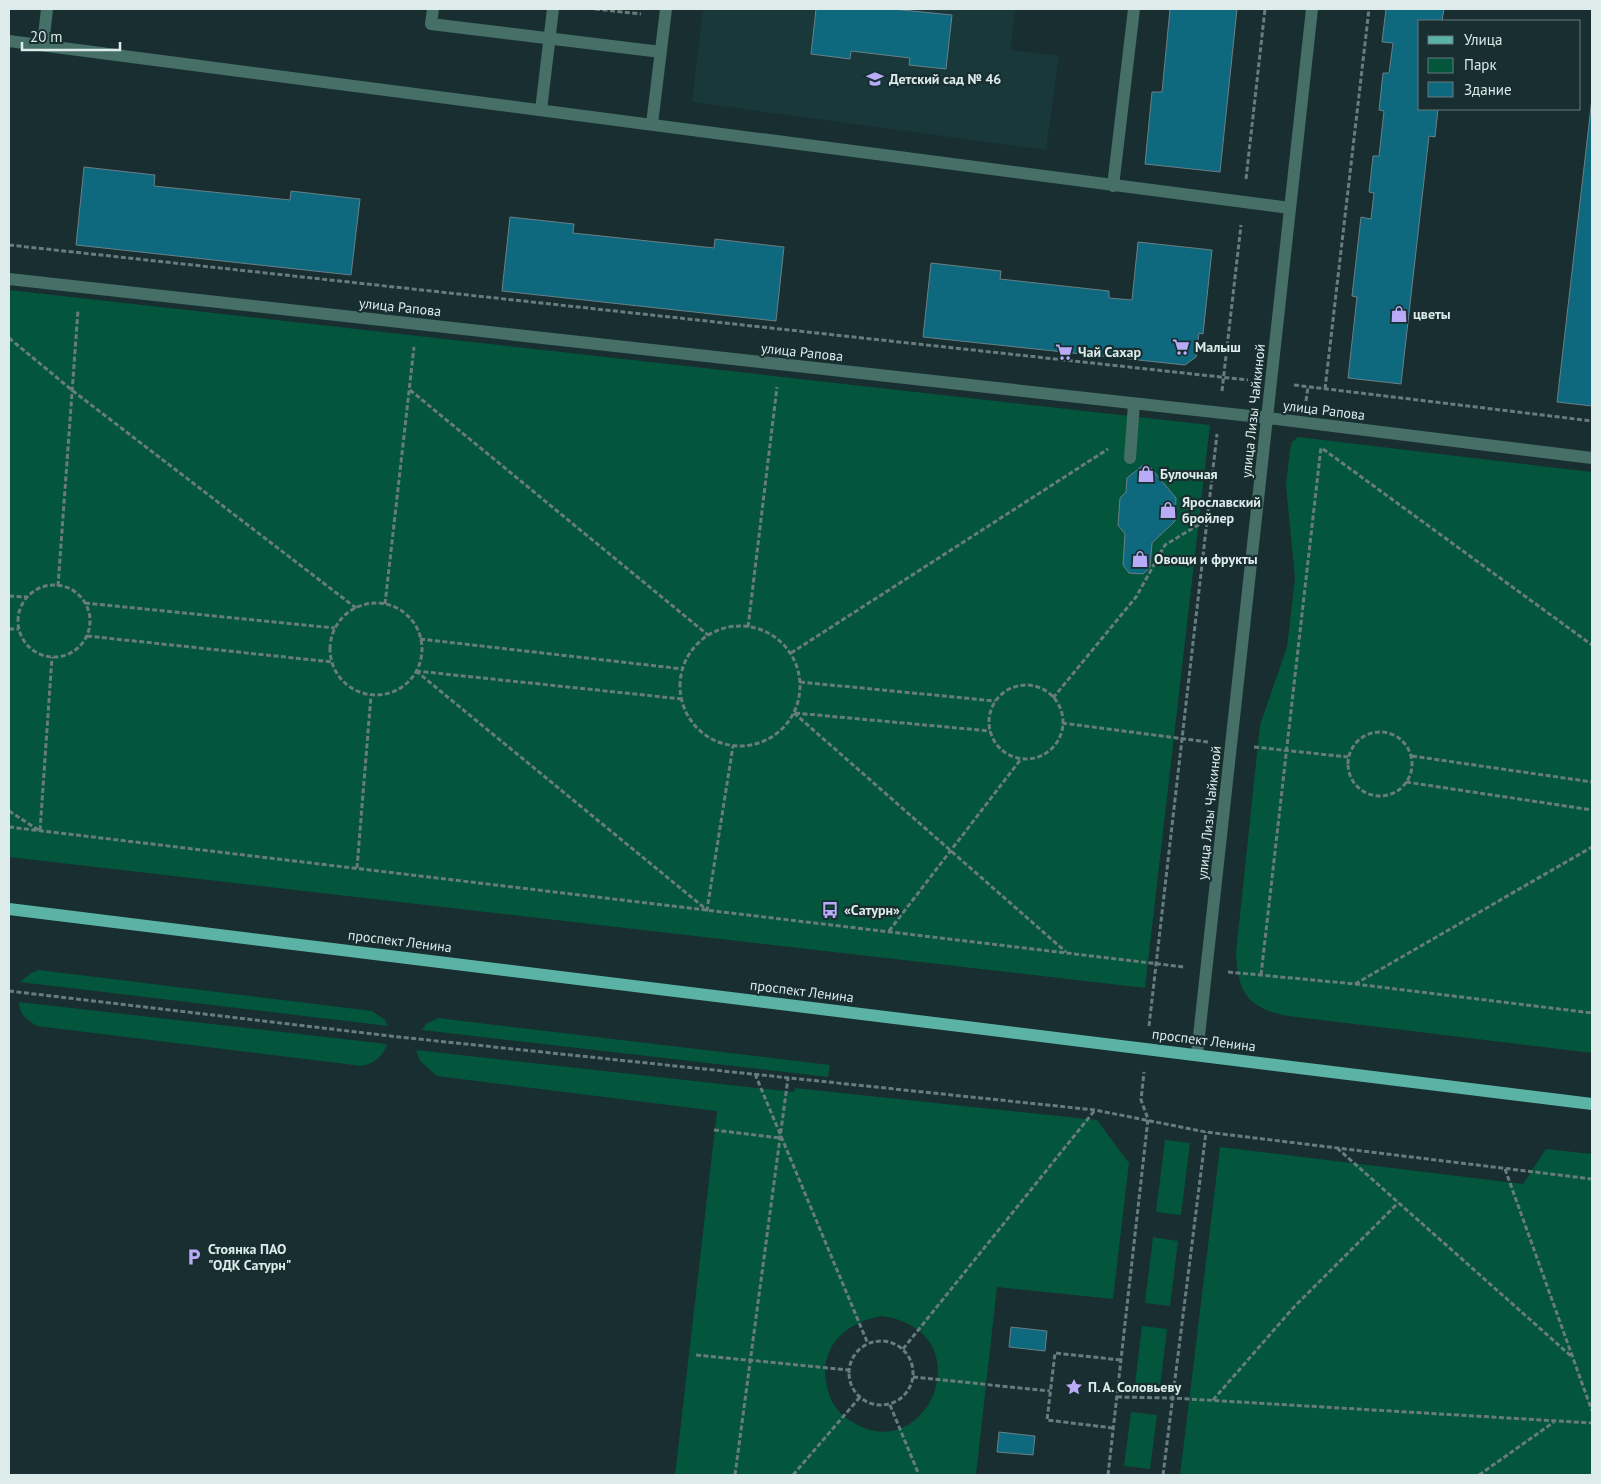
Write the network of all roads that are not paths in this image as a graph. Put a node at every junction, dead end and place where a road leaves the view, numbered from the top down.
1 (47, 9) edge
2 (433, 9) edge
3 (553, 9) edge
4 (1134, 9) edge
5 (1312, 9) edge
6 (665, 13) edge
7 (550, 38) junction
8 (9, 41) edge
9 (43, 45) junction
10 (661, 52) junction
11 (542, 110) junction
12 (652, 124) junction
13 (1113, 186) junction
14 (1290, 208) junction
15 (9, 279) edge
16 (1134, 404) junction
17 (1268, 418) junction
18 (1130, 458) dead end
19 (1592, 458) edge
20 (9, 909) edge
21 (1198, 1054) junction
22 (1592, 1104) edge

1 - 9 street
2 - 7 street
3 - 7 street
4 - 13 street
5 - 14 street, улица Лизы Чайкиной
6 - 10 street
7 - 10 street
7 - 11 street
8 - 9 street
9 - 11 street
10 - 12 street
11 - 12 street
12 - 13 street
13 - 14 street
14 - 17 street, улица Лизы Чайкиной
15 - 16 street, улица Рапова
16 - 17 street, улица Рапова
16 - 18 street
17 - 19 street, улица Рапова
17 - 21 street, улица Лизы Чайкиной
20 - 21 main road, проспект Ленина
21 - 22 main road, проспект Ленина

